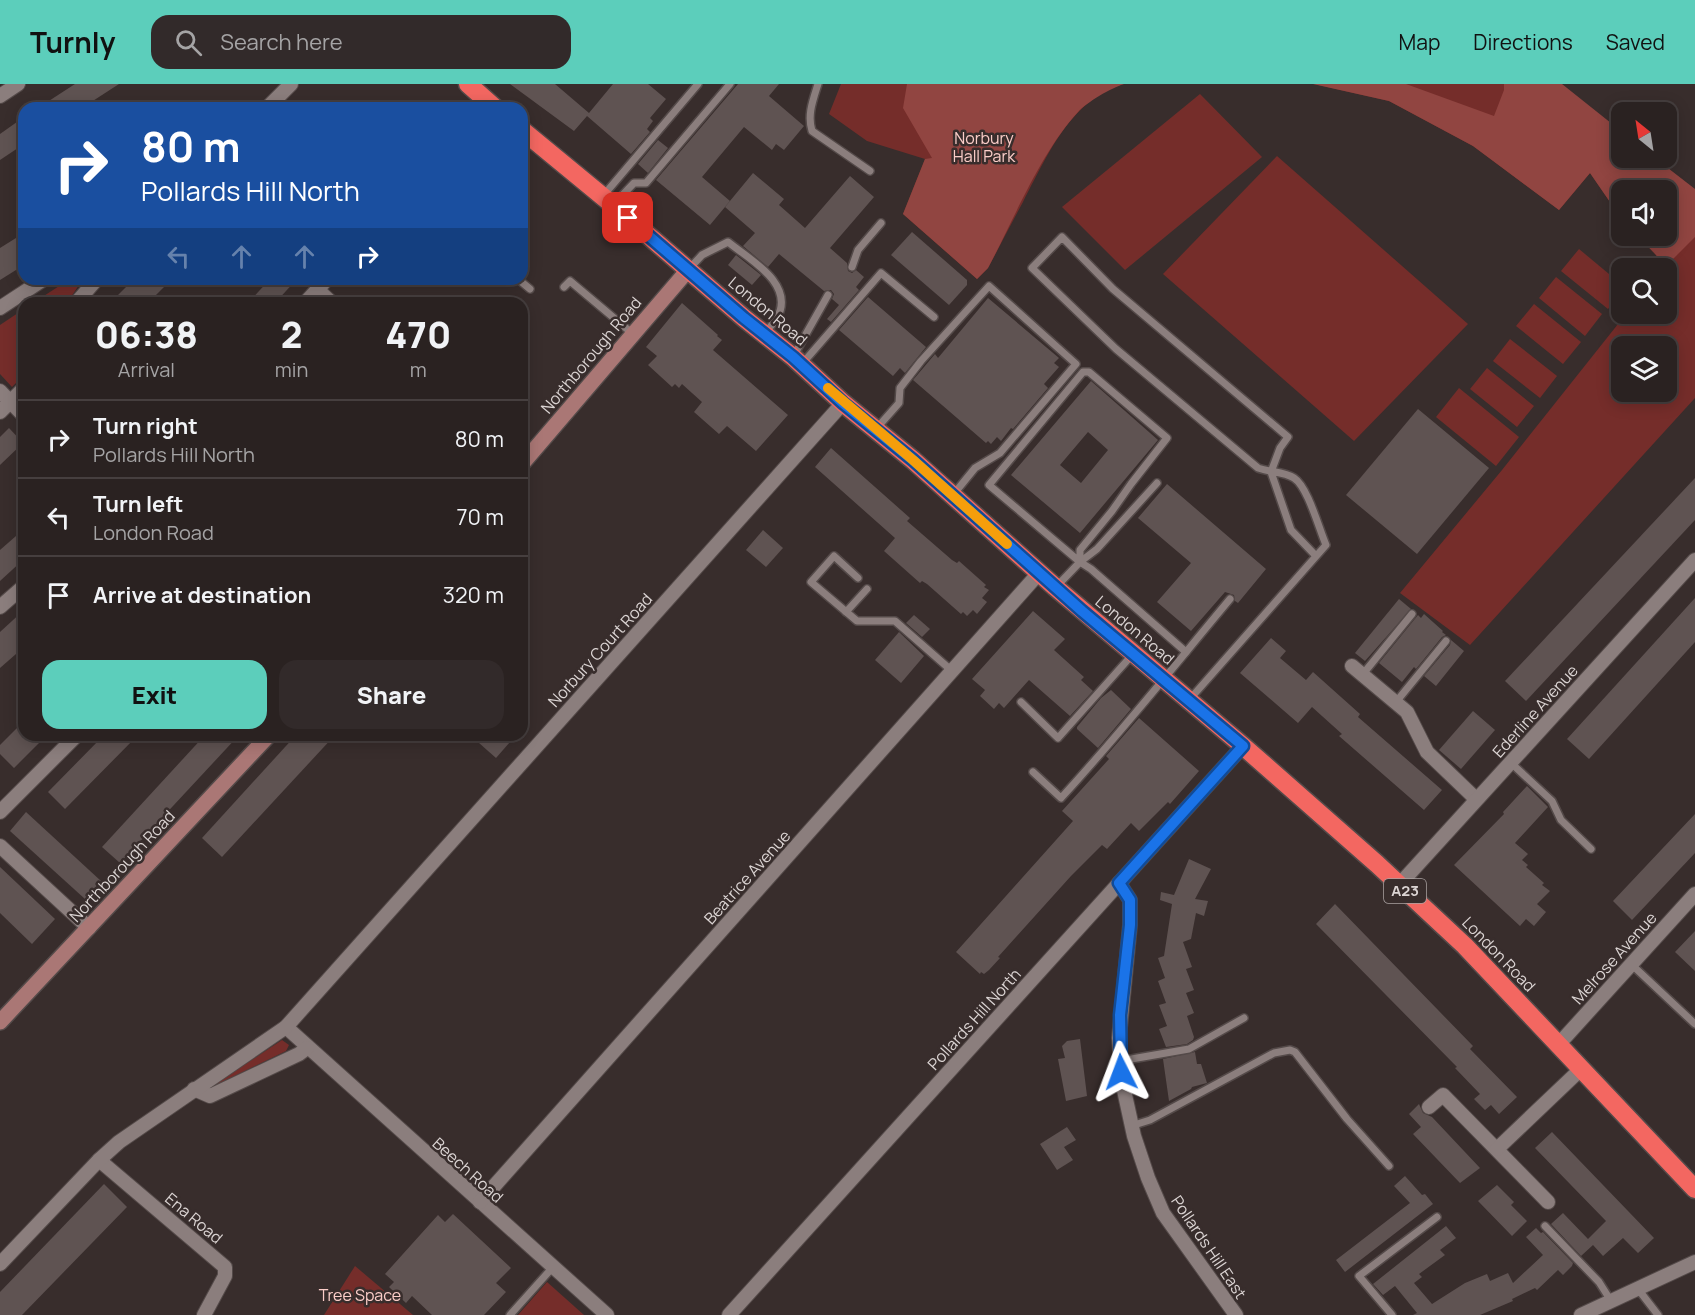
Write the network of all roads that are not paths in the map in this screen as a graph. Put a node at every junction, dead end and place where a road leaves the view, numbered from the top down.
1 (18, 84) edge
2 (291, 84) edge
3 (468, 84) edge
4 (698, 84) edge
5 (730, 84) edge
6 (818, 84) edge
7 (0, 96) edge
8 (273, 102) edge
9 (485, 102) edge
10 (528, 135) edge
11 (870, 171) dead end
12 (608, 200) junction
13 (881, 223) dead end
14 (852, 267) dead end
15 (688, 270) junction
16 (35, 285) edge
17 (92, 285) edge
18 (321, 285) edge
19 (525, 285) edge
20 (564, 288) dead end
21 (530, 289) dead end
22 (828, 295) dead end
23 (81, 297) edge
24 (310, 297) edge
25 (0, 308) edge
26 (934, 317) dead end
27 (633, 334) junction
28 (764, 334) junction
29 (797, 360) junction
30 (0, 391) edge
31 (18, 394) edge
32 (843, 403) junction
33 (5, 407) edge
34 (876, 429) junction
35 (528, 457) edge
36 (1271, 472) junction
37 (1157, 483) dead end
38 (953, 495) junction
39 (1316, 556) junction
40 (1695, 560) edge
41 (1080, 562) junction
42 (1039, 573) junction
43 (858, 578) dead end
44 (1055, 587) junction
45 (867, 589) dead end
46 (18, 591) edge
47 (1230, 599) dead end
48 (0, 607) edge
49 (846, 612) junction
50 (1413, 614) dead end
51 (1446, 641) dead end
52 (1186, 652) junction
53 (1133, 654) junction
54 (1358, 670) joint
55 (952, 671) junction
56 (1162, 679) junction
57 (1189, 701) junction
58 (1021, 702) dead end
59 (1396, 702) junction
60 (71, 741) edge
61 (263, 741) edge
62 (1243, 746) junction
63 (1510, 762) junction
64 (1033, 772) dead end
65 (1476, 799) junction
66 (0, 812) edge
67 (0, 846) edge
68 (1591, 849) dead end
69 (1119, 883) junction
70 (1399, 885) junction
71 (1695, 894) edge
72 (89, 928) junction
73 (1631, 964) junction
74 (1244, 1018) dead end
75 (0, 1022) edge
76 (1695, 1024) edge
77 (286, 1028) junction
78 (1558, 1045) junction
79 (308, 1048) junction
80 (1120, 1061) junction
81 (1581, 1070) junction
82 (194, 1089) junction
83 (1429, 1107) dead end
84 (1131, 1126) junction
85 (1497, 1149) junction
86 (99, 1160) junction
87 (1389, 1166) dead end
88 (1695, 1189) edge
89 (480, 1202) junction
90 (1548, 1202) dead end
91 (1437, 1217) dead end
92 (1545, 1226) dead end
93 (1695, 1262) edge
94 (0, 1264) edge
95 (553, 1267) junction
96 (1638, 1288) junction
97 (1611, 1301) junction
98 (204, 1315) edge
99 (510, 1315) edge
100 (607, 1315) edge
101 (729, 1315) edge
102 (1236, 1315) edge
103 (1392, 1315) edge
104 (1581, 1315) edge
105 (1658, 1315) edge

1 - 7 street
2 - 8 street
3 - 9 highway
4 - 12 lane
5 - 12 lane
6 - 11 lane
10 - 12 highway, London Road / A23
12 - 15 highway, London Road / A23
13 - 14 lane
15 - 27 street, Northborough Road
15 - 28 highway, London Road / A23
15 - 28 lane
16 - 25 street
17 - 23 street
18 - 24 street
19 - 21 lane
20 - 27 lane
22 - 29 lane
26 - 29 lane
27 - 35 street, Northborough Road
28 - 29 highway, London Road / A23
29 - 32 highway, London Road / A23
30 - 33 street
31 - 33 street
32 - 34 highway, London Road / A23
32 - 77 street, Norbury Court Road
34 - 38 highway, London Road / A23
34 - 38 lane
36 - 36 lane
36 - 39 lane
36 - 39 lane
37 - 41 lane
38 - 42 highway, London Road / A23
39 - 57 lane
40 - 63 street, Ederline Avenue
41 - 41 lane
41 - 44 lane
41 - 52 lane
42 - 44 highway, London Road / A23
42 - 55 street, Beatrice Avenue
43 - 49 lane
44 - 53 highway, London Road / A23
45 - 49 lane
46 - 48 street
47 - 52 lane
49 - 55 lane
50 - 54 lane
51 - 59 lane
52 - 56 lane
53 - 56 highway, London Road / A23
53 - 58 lane
54 - 59 street
55 - 89 street, Beatrice Avenue
56 - 57 highway, London Road / A23
56 - 64 lane
57 - 62 highway, London Road / A23
59 - 65 street
60 - 66 street
61 - 72 street, Northborough Road
62 - 69 street, Pollards Hill North
62 - 70 highway, London Road / A23
63 - 65 street, Ederline Avenue
63 - 68 lane
65 - 70 street, Ederline Avenue
67 - 72 street
69 - 80 street, Pollards Hill East
69 - 101 street, Pollards Hill North
70 - 78 highway, London Road / A23
71 - 73 street, Melrose Avenue
72 - 75 street, Northborough Road
73 - 76 lane
73 - 78 street, Melrose Avenue
74 - 80 lane
77 - 79 street
77 - 82 street, Norbury Court Road
78 - 81 highway, London Road / A23
79 - 82 street
79 - 89 street, Beech Road
80 - 84 street, Pollards Hill East
81 - 85 street
81 - 88 highway, London Road / A23
82 - 86 street, Norbury Court Road
83 - 85 street
84 - 87 lane
84 - 102 street, Pollards Hill East
85 - 90 street
86 - 94 street, Norbury Court Road
86 - 98 street, Ena Road
89 - 95 street, Beech Road
91 - 103 lane
92 - 97 lane
93 - 96 street
95 - 99 lane
95 - 100 street, Beech Road
96 - 97 street
96 - 105 lane
97 - 104 street

